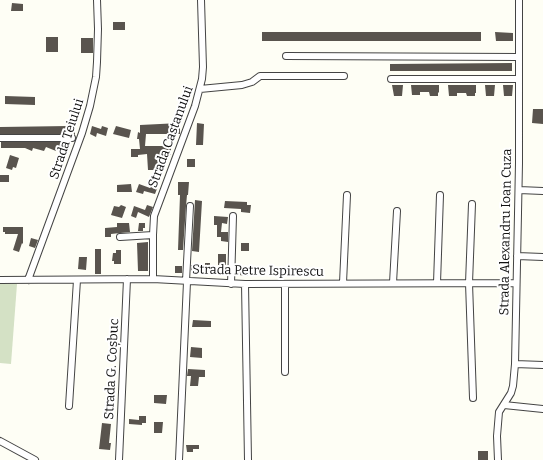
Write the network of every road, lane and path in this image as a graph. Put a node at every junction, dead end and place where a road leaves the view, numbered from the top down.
1 (97, 0) edge
2 (201, 0) edge
3 (519, 0) edge
4 (286, 56) dead end
5 (519, 57) junction
6 (344, 76) dead end
7 (391, 79) dead end
8 (518, 79) junction
9 (200, 89) junction
10 (0, 138) edge
11 (72, 138) dead end
12 (519, 190) junction
13 (543, 191) edge
14 (347, 195) dead end
15 (440, 195) dead end
16 (472, 204) dead end
17 (190, 206) dead end
18 (397, 211) dead end
19 (232, 216) dead end
20 (153, 235) junction
21 (120, 237) dead end
22 (516, 256) junction
23 (543, 257) edge
24 (127, 279) junction
25 (153, 279) junction
26 (0, 280) edge
27 (28, 280) junction
28 (77, 280) junction
29 (187, 281) junction
30 (343, 283) junction
31 (393, 283) junction
32 (437, 283) junction
33 (469, 283) junction
34 (516, 283) junction
35 (231, 284) junction
36 (245, 284) junction
37 (285, 284) junction
38 (515, 364) junction
39 (543, 365) edge
40 (285, 372) dead end
41 (473, 398) dead end
42 (504, 405) junction
43 (69, 406) dead end
44 (543, 409) edge
45 (0, 441) edge
46 (35, 460) edge
47 (119, 460) edge
48 (179, 460) edge
49 (248, 460) edge
50 (498, 460) edge

1 - 27 street, Strada Teiului
2 - 9 street, Strada Castanului
3 - 5 street, Strada Alexandru Ioan Cuza
4 - 5 street
5 - 8 street, Strada Alexandru Ioan Cuza
6 - 9 street
7 - 8 street
8 - 12 street, Strada Alexandru Ioan Cuza
9 - 20 street, Strada Castanului
10 - 11 street
12 - 13 street
12 - 22 street, Strada Alexandru Ioan Cuza
14 - 30 street
15 - 32 street
16 - 33 street
17 - 29 street
18 - 31 street
19 - 35 street
20 - 21 street
20 - 25 street, Strada Castanului
22 - 23 street
22 - 34 street, Strada Alexandru Ioan Cuza
24 - 25 street, Strada Petre Ispirescu
24 - 28 street, Strada Petre Ispirescu
24 - 47 street, Strada G. Coșbuc
25 - 29 street, Strada Petre Ispirescu
26 - 27 street, Strada Petre Ispirescu
27 - 28 street, Strada Petre Ispirescu
28 - 43 street
29 - 35 street, Strada Petre Ispirescu
29 - 48 street
30 - 31 street, Strada Petre Ispirescu
30 - 37 street, Strada Petre Ispirescu
31 - 32 street, Strada Petre Ispirescu
32 - 33 street, Strada Petre Ispirescu
33 - 34 street, Strada Petre Ispirescu
33 - 41 street
34 - 38 street, Strada Alexandru Ioan Cuza
35 - 36 street, Strada Petre Ispirescu
36 - 37 street, Strada Petre Ispirescu
36 - 49 street
37 - 40 street
38 - 39 street
38 - 42 street, Strada Alexandru Ioan Cuza
42 - 44 street
42 - 50 street, Strada Alexandru Ioan Cuza
45 - 46 street

